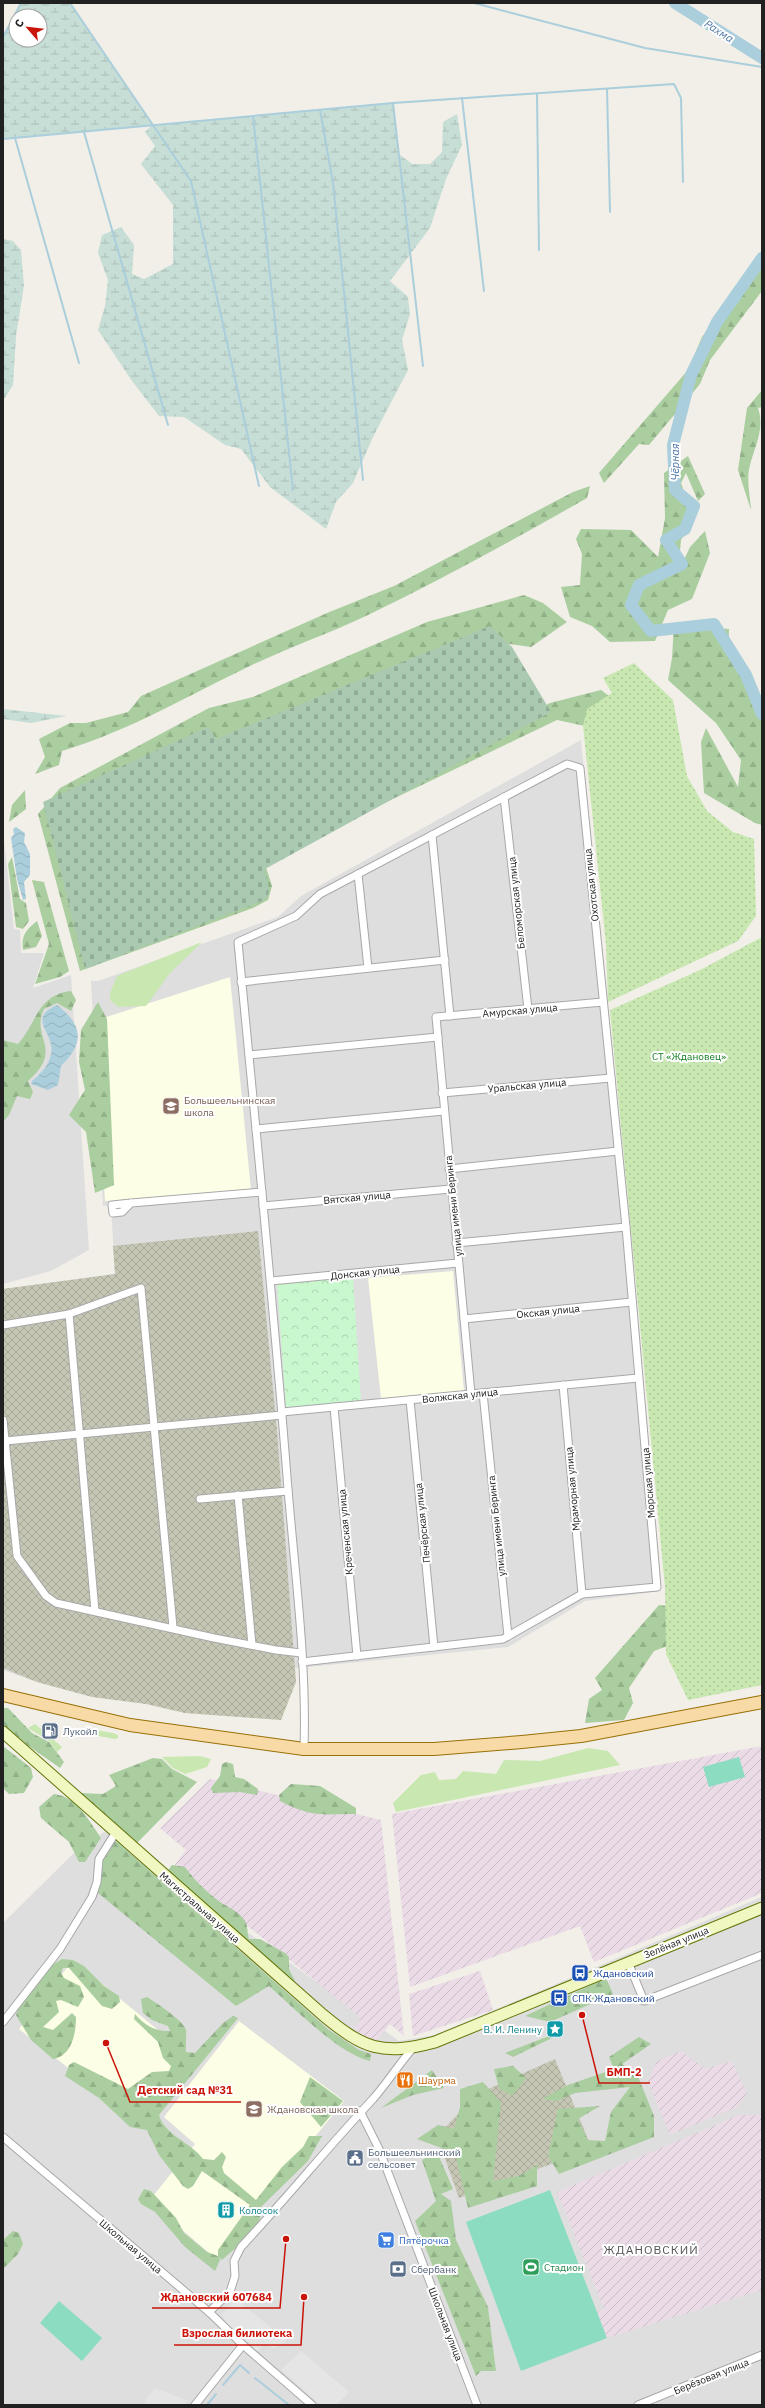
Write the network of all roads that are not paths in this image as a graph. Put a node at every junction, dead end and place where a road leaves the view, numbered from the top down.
1 (504, 797) junction
2 (432, 835) junction
3 (358, 874) junction
4 (445, 960) junction
5 (368, 968) junction
6 (241, 982) junction
7 (603, 1002) junction
8 (528, 1009) junction
9 (450, 1016) junction
10 (436, 1018) joint
11 (438, 1037) junction
12 (249, 1055) junction
13 (611, 1078) junction
14 (442, 1093) junction
15 (444, 1111) junction
16 (256, 1129) junction
17 (618, 1151) junction
18 (449, 1169) junction
19 (451, 1189) junction
20 (262, 1192) junction
21 (131, 1203) dead end
22 (263, 1206) junction
23 (626, 1227) junction
24 (456, 1243) junction
25 (458, 1263) junction
26 (271, 1281) junction
27 (632, 1302) junction
28 (69, 1314) junction
29 (464, 1319) junction
30 (3, 1325) edge
31 (638, 1378) junction
32 (564, 1385) junction
33 (483, 1393) junction
34 (472, 1394) junction
35 (410, 1400) junction
36 (334, 1407) junction
37 (282, 1413) junction
38 (3, 1420) edge
39 (155, 1426) junction
40 (79, 1434) junction
41 (5, 1441) junction
42 (288, 1491) junction
43 (238, 1496) junction
44 (200, 1499) dead end
45 (582, 1594) junction
46 (95, 1611) junction
47 (173, 1628) junction
48 (508, 1636) junction
49 (252, 1645) junction
50 (434, 1647) junction
51 (301, 1653) junction
52 (357, 1656) junction
53 (302, 1662) junction
54 (4, 1696) edge
55 (762, 1702) edge
56 (3, 1732) edge
57 (304, 1749) junction
58 (116, 1832) junction
59 (762, 1908) edge
60 (762, 1955) edge
61 (628, 1962) junction
62 (3, 2022) edge
63 (412, 2048) junction
64 (360, 2111) junction
65 (3, 2137) edge
66 (209, 2312) junction
67 (243, 2345) junction
68 (762, 2356) edge
69 (195, 2405) edge
70 (312, 2405) edge
71 (477, 2405) edge
72 (638, 2405) edge

1 - 2 street
1 - 7 street, Охотская улица
1 - 8 street, Беломорская улица
2 - 3 street
2 - 4 street
3 - 5 street
3 - 6 street
4 - 5 street
4 - 9 street
5 - 6 street
6 - 12 street
7 - 8 street, Амурская улица
7 - 13 street, Охотская улица
8 - 9 street, Амурская улица
9 - 10 street, Амурская улица
10 - 11 street, улица имени Беринга
11 - 12 street
11 - 14 street, улица имени Беринга
12 - 16 street
13 - 14 street, Уральская улица
13 - 17 street, Охотская улица
14 - 15 street, улица имени Беринга
15 - 16 street
15 - 18 street, улица имени Беринга
16 - 20 street
17 - 18 street
17 - 23 street, Охотская улица
18 - 19 street, улица имени Беринга
19 - 22 street, Вятская улица
19 - 24 street, улица имени Беринга
20 - 21 street
20 - 22 street
22 - 26 street
23 - 24 street
23 - 27 street, Морская улица
24 - 25 street, улица имени Беринга
25 - 26 street, Донская улица
25 - 29 street, улица имени Беринга
26 - 37 street
27 - 29 street, Окская улица
27 - 31 street, Морская улица
28 - 30 street
28 - 39 street
28 - 40 street
29 - 34 street, улица имени Беринга
31 - 32 street, Волжская улица
31 - 45 street, Морская улица
32 - 33 street, Волжская улица
32 - 45 street, Мраморная улица
33 - 34 street, Волжская улица
33 - 48 street, улица имени Беринга
34 - 35 street, Волжская улица
35 - 36 street, Волжская улица
35 - 50 street, Печёрская улица
36 - 37 street, Волжская улица
36 - 52 street, Креченская улица
37 - 39 street, Волжская улица
37 - 42 street
38 - 41 street
39 - 40 street, Волжская улица
39 - 47 street
40 - 41 street, Волжская улица
40 - 46 street
41 - 46 street
42 - 43 street
42 - 51 street
43 - 44 street
43 - 49 street
45 - 48 street
46 - 47 street
47 - 49 street
48 - 50 street
49 - 51 street
50 - 52 street
51 - 53 street
52 - 53 street
53 - 57 street
54 - 57 main road
55 - 57 main road
56 - 58 street, Магистральная улица
58 - 62 street
58 - 63 street, Магистральная улица
59 - 61 street, Зелёная улица
60 - 61 street
61 - 63 street, Зелёная улица
63 - 64 street
64 - 66 street
64 - 71 street, Школьная улица
65 - 66 street, Школьная улица
66 - 67 street, Школьная улица
67 - 69 street
67 - 70 street, Школьная улица
68 - 72 street, Берёзовая улица

